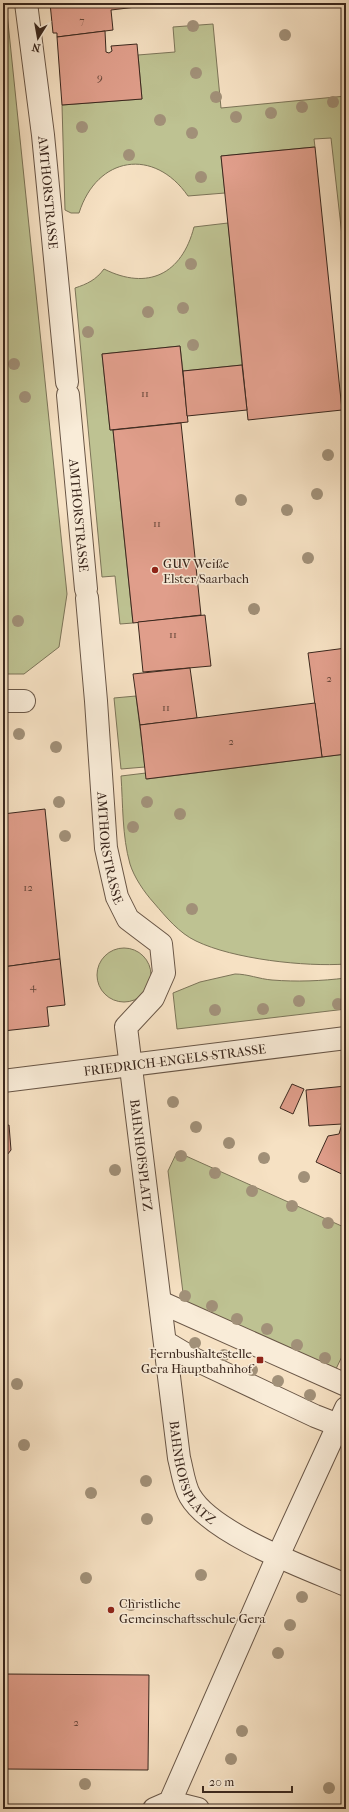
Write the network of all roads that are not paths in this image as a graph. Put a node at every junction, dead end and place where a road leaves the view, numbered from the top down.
1 (26, 3) edge
2 (346, 1038) edge
3 (130, 1064) junction
4 (3, 1081) edge
5 (160, 1302) junction
6 (165, 1342) junction
7 (346, 1385) edge
8 (342, 1416) edge
9 (278, 1556) junction
10 (346, 1585) edge
11 (162, 1805) edge
12 (198, 1809) edge

1 - 3 street, AMTHORSTRASSE
2 - 3 street, FRIEDRICH-ENGELS-STRASSE
3 - 4 street, FRIEDRICH-ENGELS-STRASSE
3 - 5 street, BAHNHOFSPLATZ
5 - 6 street, BAHNHOFSPLATZ
5 - 7 street
6 - 8 street
6 - 9 street, BAHNHOFSPLATZ
8 - 9 street
9 - 10 street, BAHNHOFSPLATZ
9 - 11 street
11 - 12 street

